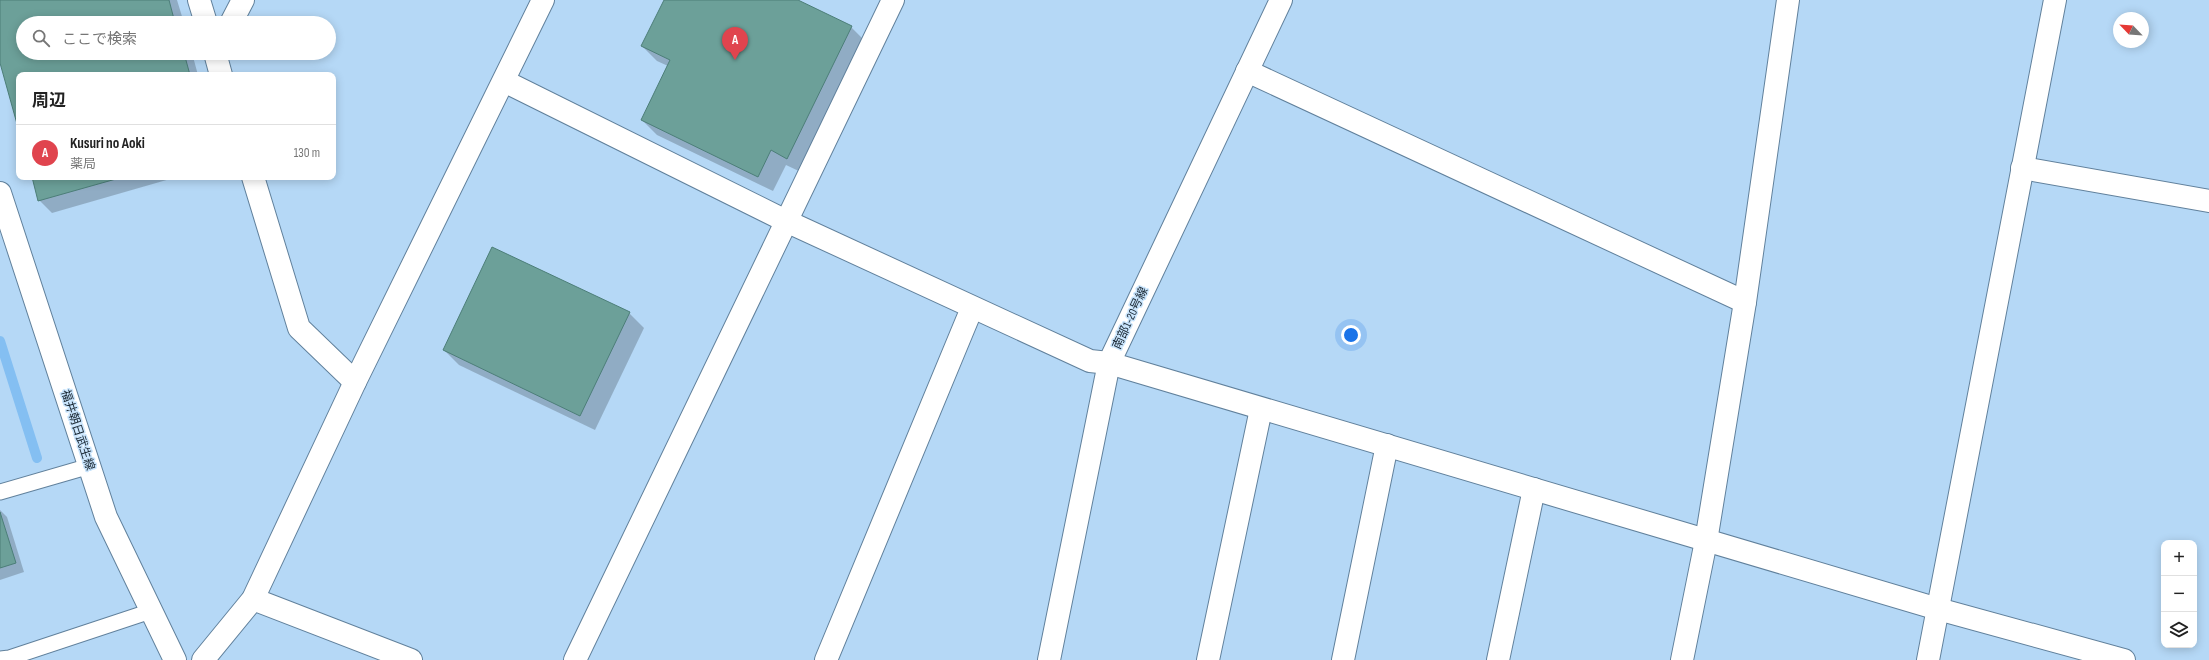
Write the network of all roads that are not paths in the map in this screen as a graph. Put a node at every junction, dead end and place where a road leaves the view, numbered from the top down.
1 (198, 0) edge
2 (243, 0) edge
3 (543, 0) edge
4 (893, 0) edge
5 (1281, 0) edge
6 (1788, 0) edge
7 (2055, 0) edge
8 (204, 16) edge
9 (235, 16) edge
10 (1247, 71) junction
11 (504, 81) junction
12 (2022, 168) junction
13 (253, 180) edge
14 (0, 192) edge
15 (2209, 201) edge
16 (786, 221) junction
17 (1745, 302) junction
18 (972, 308) junction
19 (1109, 363) junction
20 (355, 382) junction
21 (1261, 409) junction
22 (1387, 444) junction
23 (90, 466) junction
24 (1534, 489) junction
25 (0, 492) edge
26 (1706, 541) junction
27 (253, 598) junction
28 (1938, 609) junction
29 (151, 611) junction
30 (0, 659) edge
31 (175, 660) edge
32 (203, 660) edge
33 (411, 660) edge
34 (575, 660) edge
35 (826, 660) edge
36 (1049, 660) edge
37 (1208, 660) edge
38 (1343, 660) edge
39 (1498, 660) edge
40 (1682, 660) edge
41 (1928, 660) edge
42 (2124, 660) edge

1 - 8 street
2 - 9 street
3 - 11 street
4 - 16 street
5 - 10 street, 南部1-20号線
6 - 17 street
7 - 12 street
10 - 17 street
10 - 19 street, 南部1-20号線
11 - 16 street
11 - 20 street
12 - 15 street
12 - 28 street
13 - 20 street
14 - 23 street, 福井朝日武生線
16 - 18 street
16 - 34 street
17 - 26 street
18 - 19 street
18 - 35 street
19 - 21 street
19 - 36 street, 南部1-20号線
20 - 27 street
21 - 22 street
21 - 37 street
22 - 24 street
22 - 38 street
23 - 25 lane
23 - 29 street, 福井朝日武生線
24 - 26 street
24 - 39 street
26 - 28 street
26 - 40 street
27 - 32 street
27 - 33 street
28 - 41 street
28 - 42 street
29 - 30 lane
29 - 31 street, 福井朝日武生線

